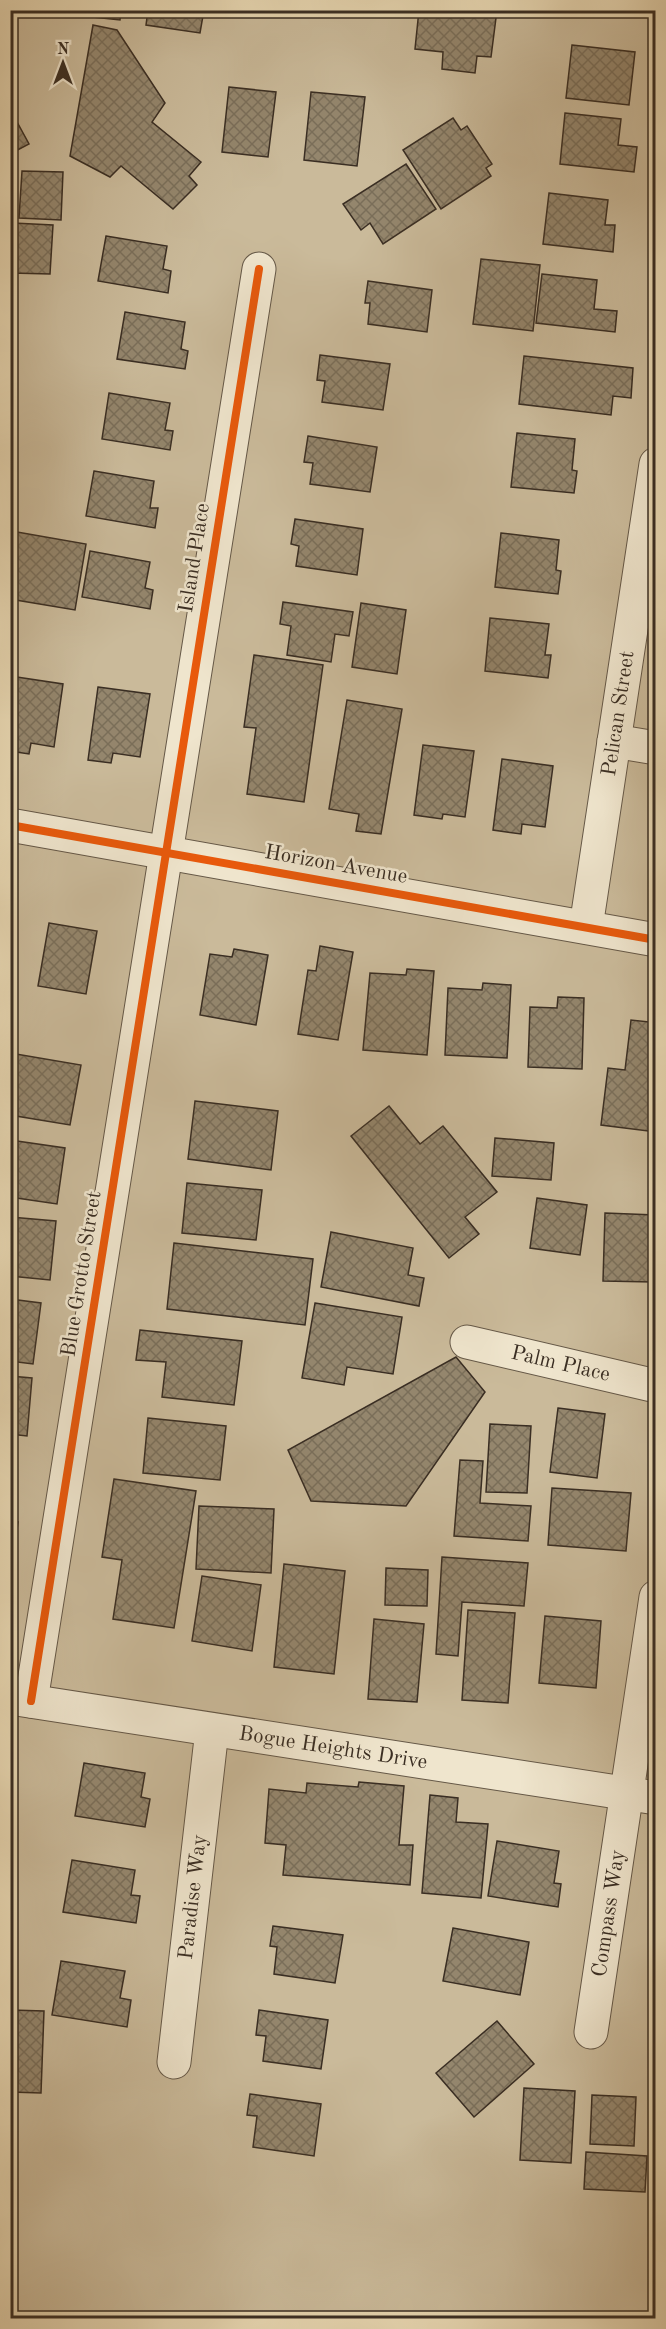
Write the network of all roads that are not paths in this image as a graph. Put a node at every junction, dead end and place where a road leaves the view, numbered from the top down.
1 (258, 269) dead end
2 (656, 464) edge
3 (614, 741) junction
4 (656, 748) edge
5 (10, 825) edge
6 (168, 853) junction
7 (585, 927) junction
8 (656, 940) edge
9 (467, 1342) dead end
10 (656, 1386) edge
11 (656, 1597) edge
12 (21, 1700) edge
13 (212, 1730) junction
14 (642, 1796) edge
15 (591, 2032) dead end
16 (174, 2062) dead end

1 - 6 street, Island Place
2 - 3 street, Pelican Street
3 - 4 street
3 - 7 street, Pelican Street
5 - 6 street, Horizon Avenue
6 - 7 street, Horizon Avenue
6 - 12 street, Blue Grotto Street
7 - 8 street, Horizon Avenue
9 - 10 street, Palm Place
11 - 14 street, Compass Way
12 - 13 street, Bogue Heights Drive
13 - 14 street, Bogue Heights Drive
13 - 16 street, Paradise Way
14 - 15 street, Compass Way

